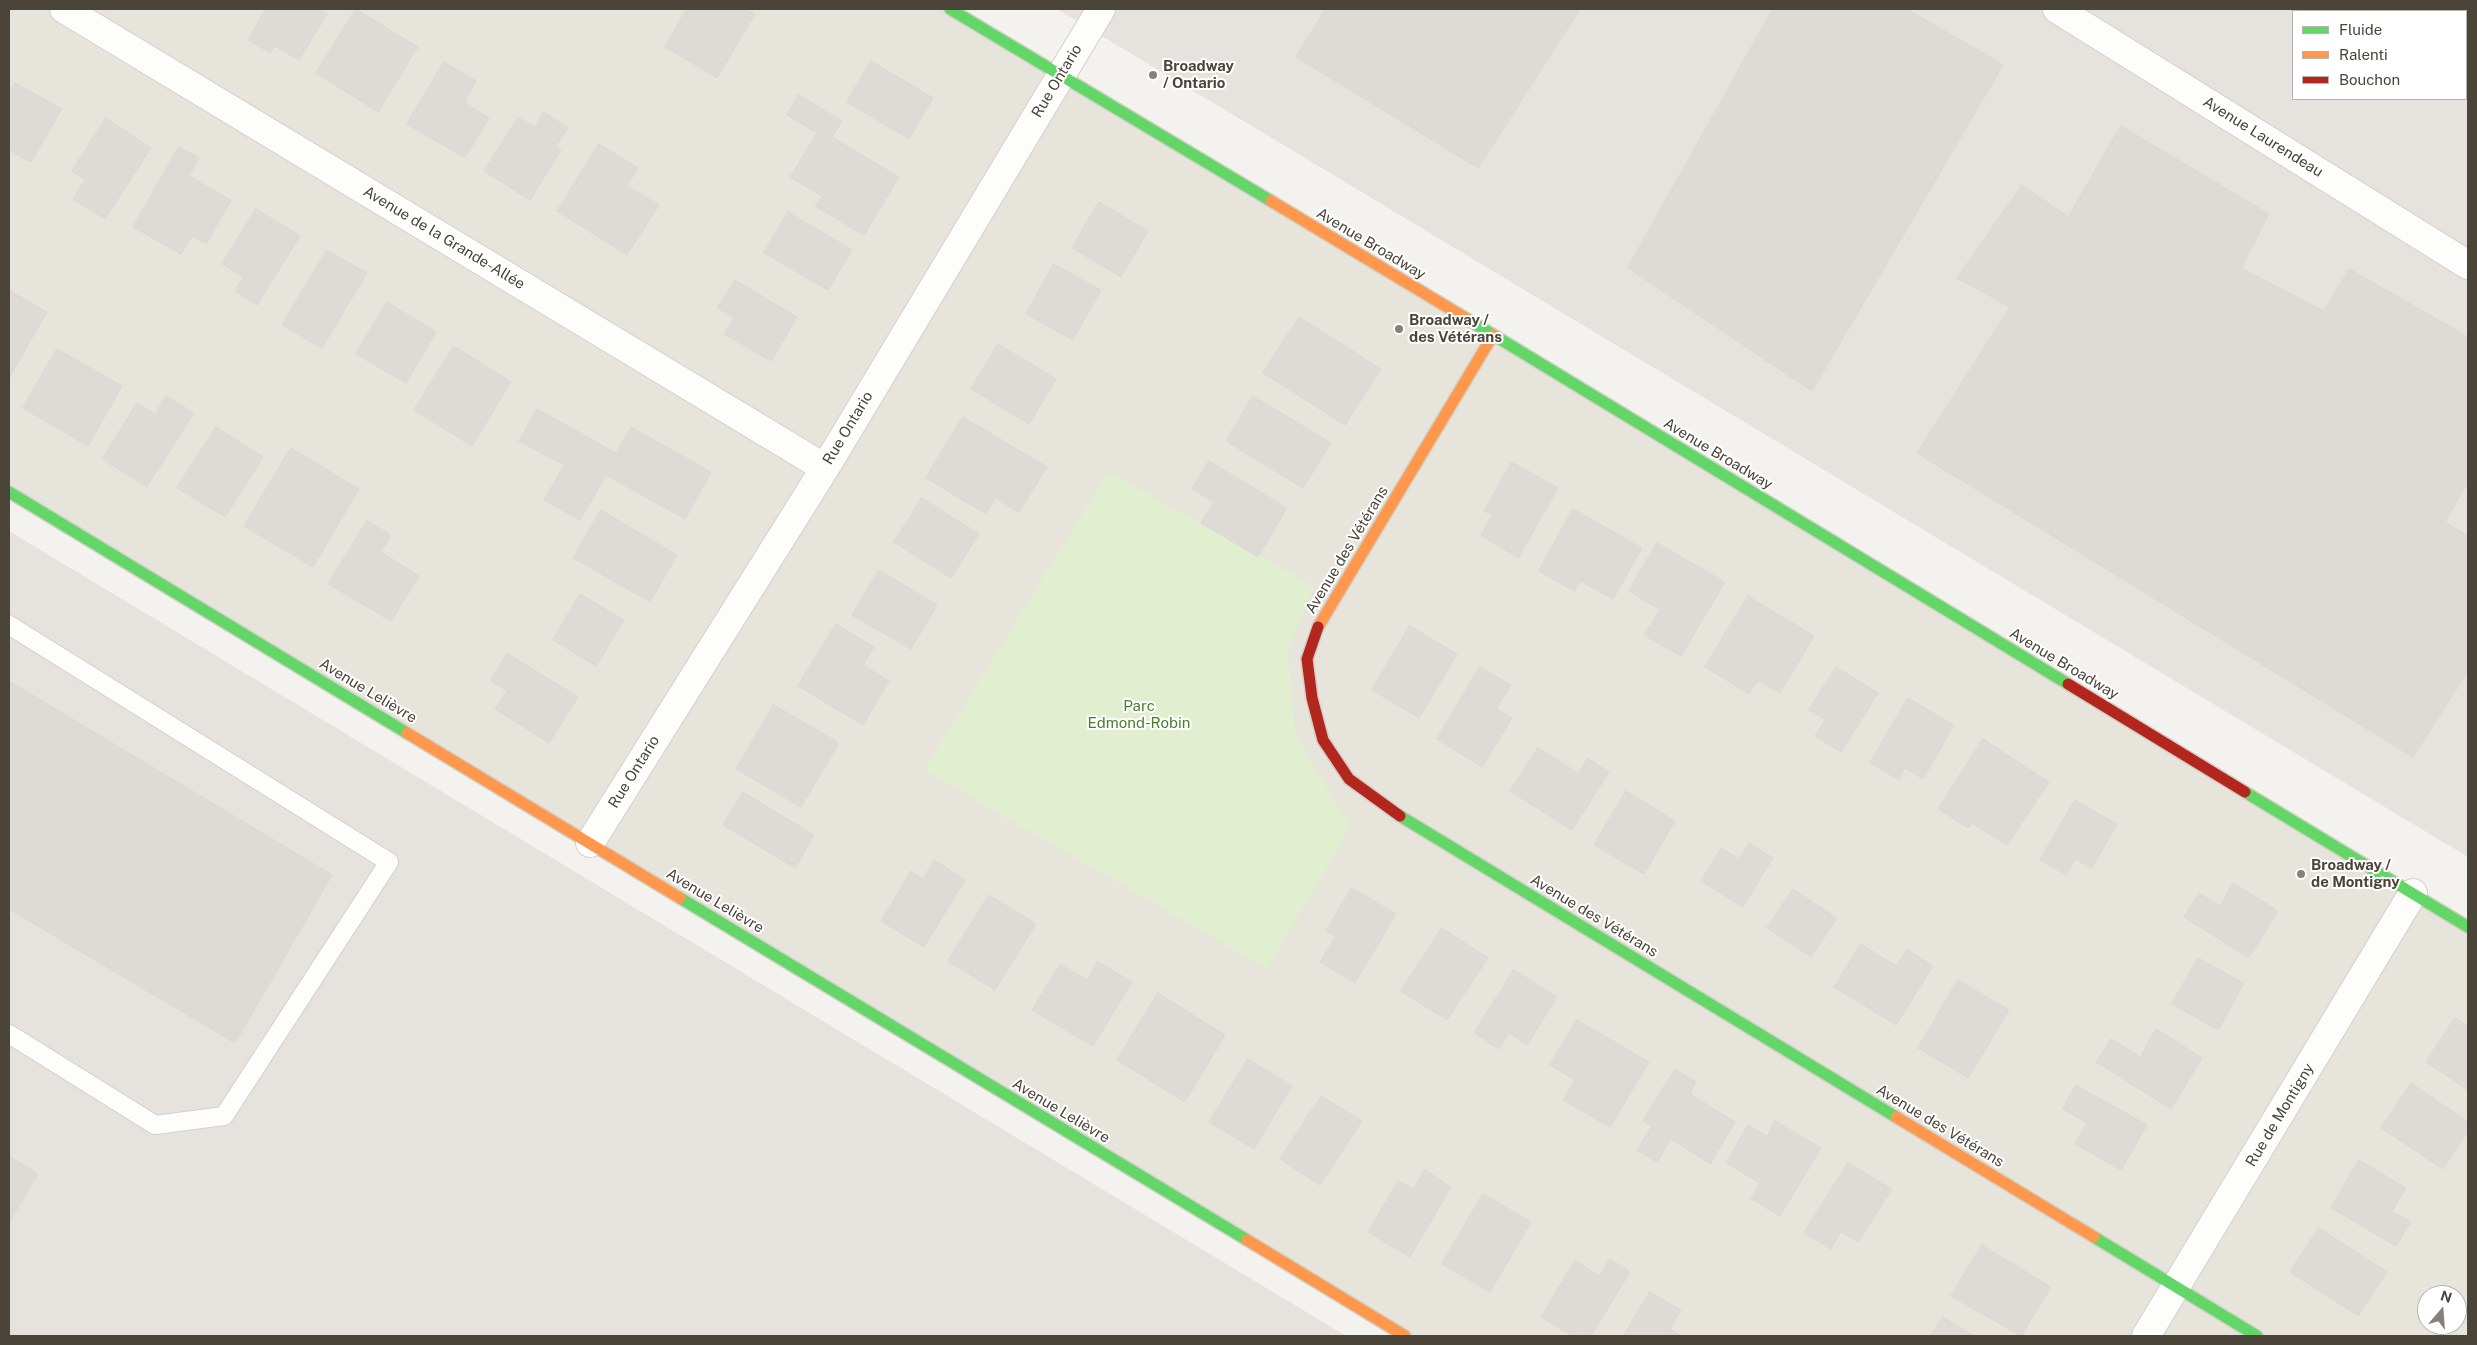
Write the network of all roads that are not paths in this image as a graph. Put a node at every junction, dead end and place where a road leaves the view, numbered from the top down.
1 (64, 9) edge
2 (950, 9) edge
3 (1101, 9) edge
4 (2057, 9) edge
5 (1060, 75) junction
6 (2468, 264) edge
7 (1493, 335) junction
8 (825, 468) junction
9 (9, 492) edge
10 (9, 626) edge
11 (590, 843) junction
12 (2414, 893) junction
13 (2468, 926) edge
14 (9, 1034) edge
15 (2176, 1287) junction
16 (1405, 1336) edge
17 (2146, 1336) edge
18 (2257, 1336) edge

1 - 8 street, Avenue de la Grande-Allée
2 - 5 street, Avenue Broadway
3 - 5 street, Rue Ontario
4 - 6 street, Avenue Laurendeau
5 - 7 street, Avenue Broadway
5 - 8 street, Rue Ontario
7 - 12 street, Avenue Broadway
7 - 15 street, Avenue des Vétérans
8 - 11 street, Rue Ontario
9 - 11 street, Avenue Lelièvre
10 - 14 lane
11 - 16 street, Avenue Lelièvre
12 - 13 street, Avenue Broadway
12 - 15 street, Rue de Montigny
15 - 17 street, Rue de Montigny
15 - 18 street, Avenue des Vétérans

